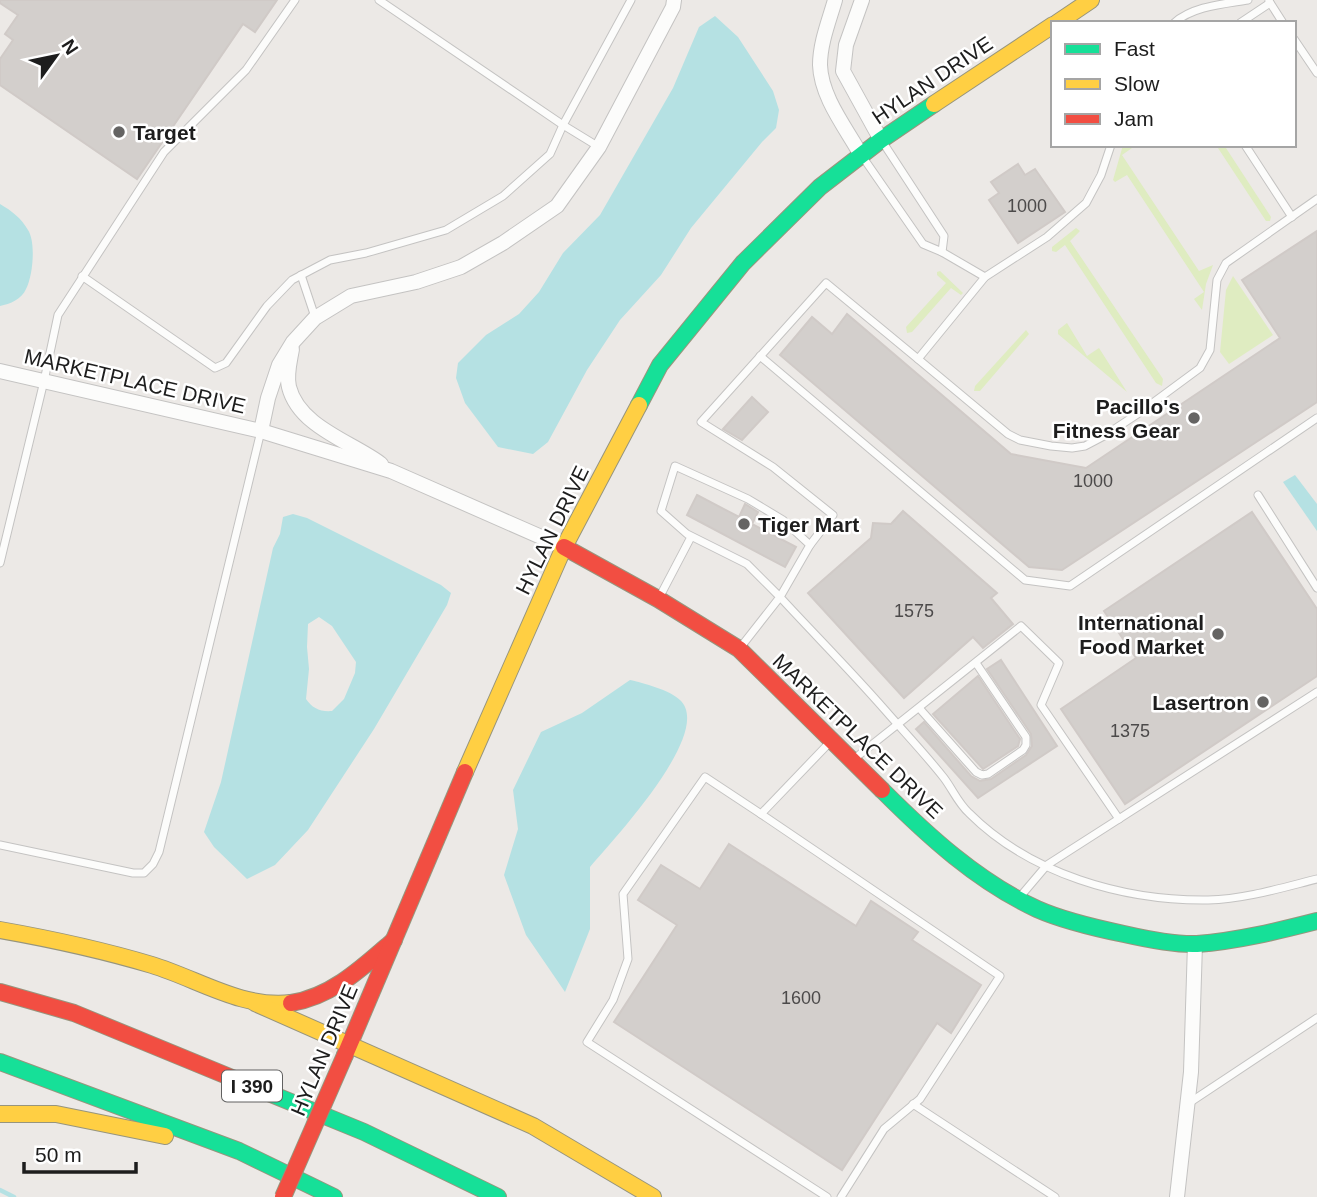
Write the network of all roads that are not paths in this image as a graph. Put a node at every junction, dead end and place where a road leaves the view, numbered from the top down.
1 (295, 0) edge
2 (379, 0) edge
3 (631, 0) edge
4 (674, 0) edge
5 (835, 0) edge
6 (862, 0) edge
7 (1091, 0) edge
8 (1248, 0) edge
9 (1269, 1) edge
10 (1060, 21) edge
11 (1176, 21) edge
12 (1243, 21) edge
13 (1282, 21) edge
14 (1051, 27) edge
15 (1296, 42) edge
16 (1317, 73) edge
17 (563, 125) junction
18 (881, 140) junction
19 (599, 147) junction
20 (1110, 147) edge
21 (1246, 147) edge
22 (861, 155) junction
23 (1317, 200) edge
24 (1292, 216) junction
25 (942, 252) junction
26 (301, 275) junction
27 (82, 276) junction
28 (985, 277) junction
29 (315, 318) junction
30 (293, 342) junction
31 (760, 356) junction
32 (918, 359) junction
33 (0, 370) edge
34 (44, 381) junction
35 (1317, 418) edge
36 (261, 432) junction
37 (391, 471) junction
38 (1258, 495) dead end
39 (691, 537) junction
40 (810, 545) junction
41 (564, 547) junction
42 (0, 563) edge
43 (1317, 588) edge
44 (780, 597) junction
45 (659, 598) junction
46 (739, 649) junction
47 (976, 663) junction
48 (1317, 692) edge
49 (920, 709) junction
50 (898, 726) junction
51 (833, 739) junction
52 (853, 760) junction
53 (761, 814) junction
54 (1119, 819) junction
55 (0, 845) edge
56 (1047, 865) junction
57 (1317, 879) edge
58 (1019, 898) junction
59 (1317, 921) edge
60 (0, 930) edge
61 (394, 940) junction
62 (1195, 944) junction
63 (0, 992) edge
64 (255, 1003) junction
65 (1317, 1018) edge
66 (348, 1050) junction
67 (0, 1062) edge
68 (913, 1104) junction
69 (1187, 1104) junction
70 (0, 1114) edge
71 (239, 1151) junction
72 (283, 1197) edge
73 (334, 1197) edge
74 (498, 1197) edge
75 (653, 1197) edge
76 (827, 1197) edge
77 (841, 1197) edge
78 (1055, 1197) edge
79 (1177, 1197) edge

1 - 27 lane
2 - 17 lane
3 - 17 lane
4 - 19 street, MARKETPLACE DRIVE
5 - 22 street
6 - 18 street
7 - 10 main road, HYLAN DRIVE
8 - 11 lane
9 - 12 lane
9 - 13 lane
14 - 18 main road, HYLAN DRIVE
15 - 16 lane
17 - 19 lane
17 - 26 lane
18 - 22 main road, HYLAN DRIVE
18 - 25 lane
19 - 29 street, MARKETPLACE DRIVE
20 - 28 lane
21 - 24 lane
22 - 25 lane
22 - 41 main road, HYLAN DRIVE
23 - 24 lane
24 - 32 lane
25 - 28 lane
26 - 27 lane
26 - 29 lane
27 - 34 lane
28 - 32 lane
29 - 30 street, MARKETPLACE DRIVE
30 - 36 street, MARKETPLACE DRIVE
30 - 37 street, MARKETPLACE DRIVE
31 - 32 lane
31 - 35 lane
31 - 40 lane
33 - 34 street, MARKETPLACE DRIVE
34 - 36 street, MARKETPLACE DRIVE
34 - 42 lane
36 - 37 street, MARKETPLACE DRIVE
36 - 55 lane
37 - 41 street, MARKETPLACE DRIVE
38 - 43 lane
39 - 40 lane
39 - 44 lane
39 - 45 lane
40 - 44 lane
41 - 45 main road, MARKETPLACE DRIVE
41 - 61 main road, HYLAN DRIVE
44 - 46 lane
44 - 50 lane
45 - 46 main road, MARKETPLACE DRIVE
46 - 51 main road, MARKETPLACE DRIVE
47 - 49 lane
47 - 49 lane
47 - 54 lane
48 - 54 lane
49 - 50 lane
50 - 52 lane
50 - 56 lane
51 - 52 main road, MARKETPLACE DRIVE
51 - 53 lane
52 - 58 main road, MARKETPLACE DRIVE
53 - 68 lane
53 - 76 lane
54 - 56 lane
56 - 57 lane
56 - 58 lane
58 - 62 main road, MARKETPLACE DRIVE
59 - 62 main road, MARKETPLACE DRIVE
60 - 64 main road
61 - 64 main road
61 - 66 main road, HYLAN DRIVE
62 - 69 street
63 - 74 main road, I 390
64 - 66 main road
65 - 69 lane
66 - 72 main road, HYLAN DRIVE, bridge
66 - 75 main road
67 - 71 main road
68 - 77 lane
68 - 78 lane
69 - 79 street
70 - 71 main road
71 - 73 main road

